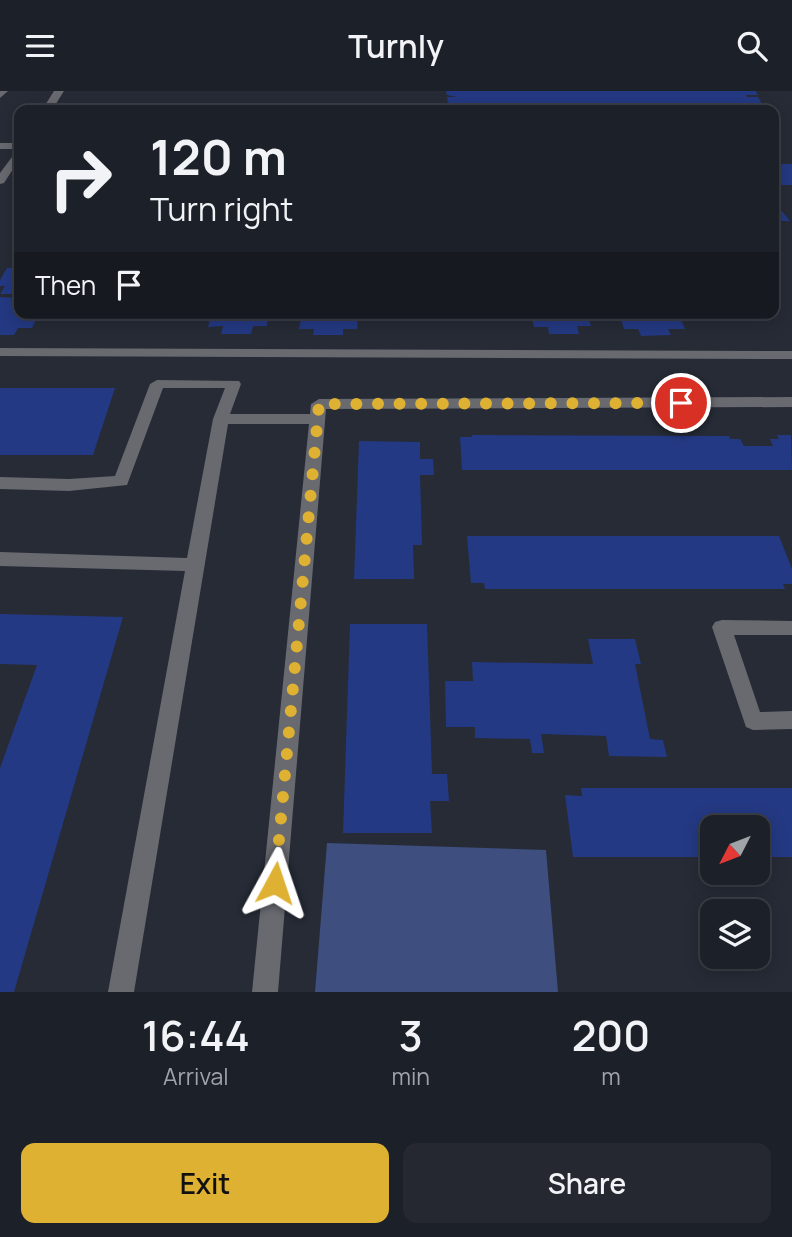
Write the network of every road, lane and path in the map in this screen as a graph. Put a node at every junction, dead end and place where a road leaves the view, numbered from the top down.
1 (4, 170) edge
2 (0, 181) edge
3 (0, 352) edge
4 (792, 355) edge
5 (792, 402) edge
6 (221, 419) junction
7 (318, 419) junction
8 (0, 483) edge
9 (0, 559) edge
10 (195, 565) junction
11 (792, 628) edge
12 (792, 720) edge
13 (121, 992) edge
14 (265, 992) edge

1 - 2 street
3 - 4 street
5 - 7 street
6 - 7 street
6 - 8 street
6 - 10 street
7 - 14 street
9 - 10 street
10 - 13 street
11 - 12 street

